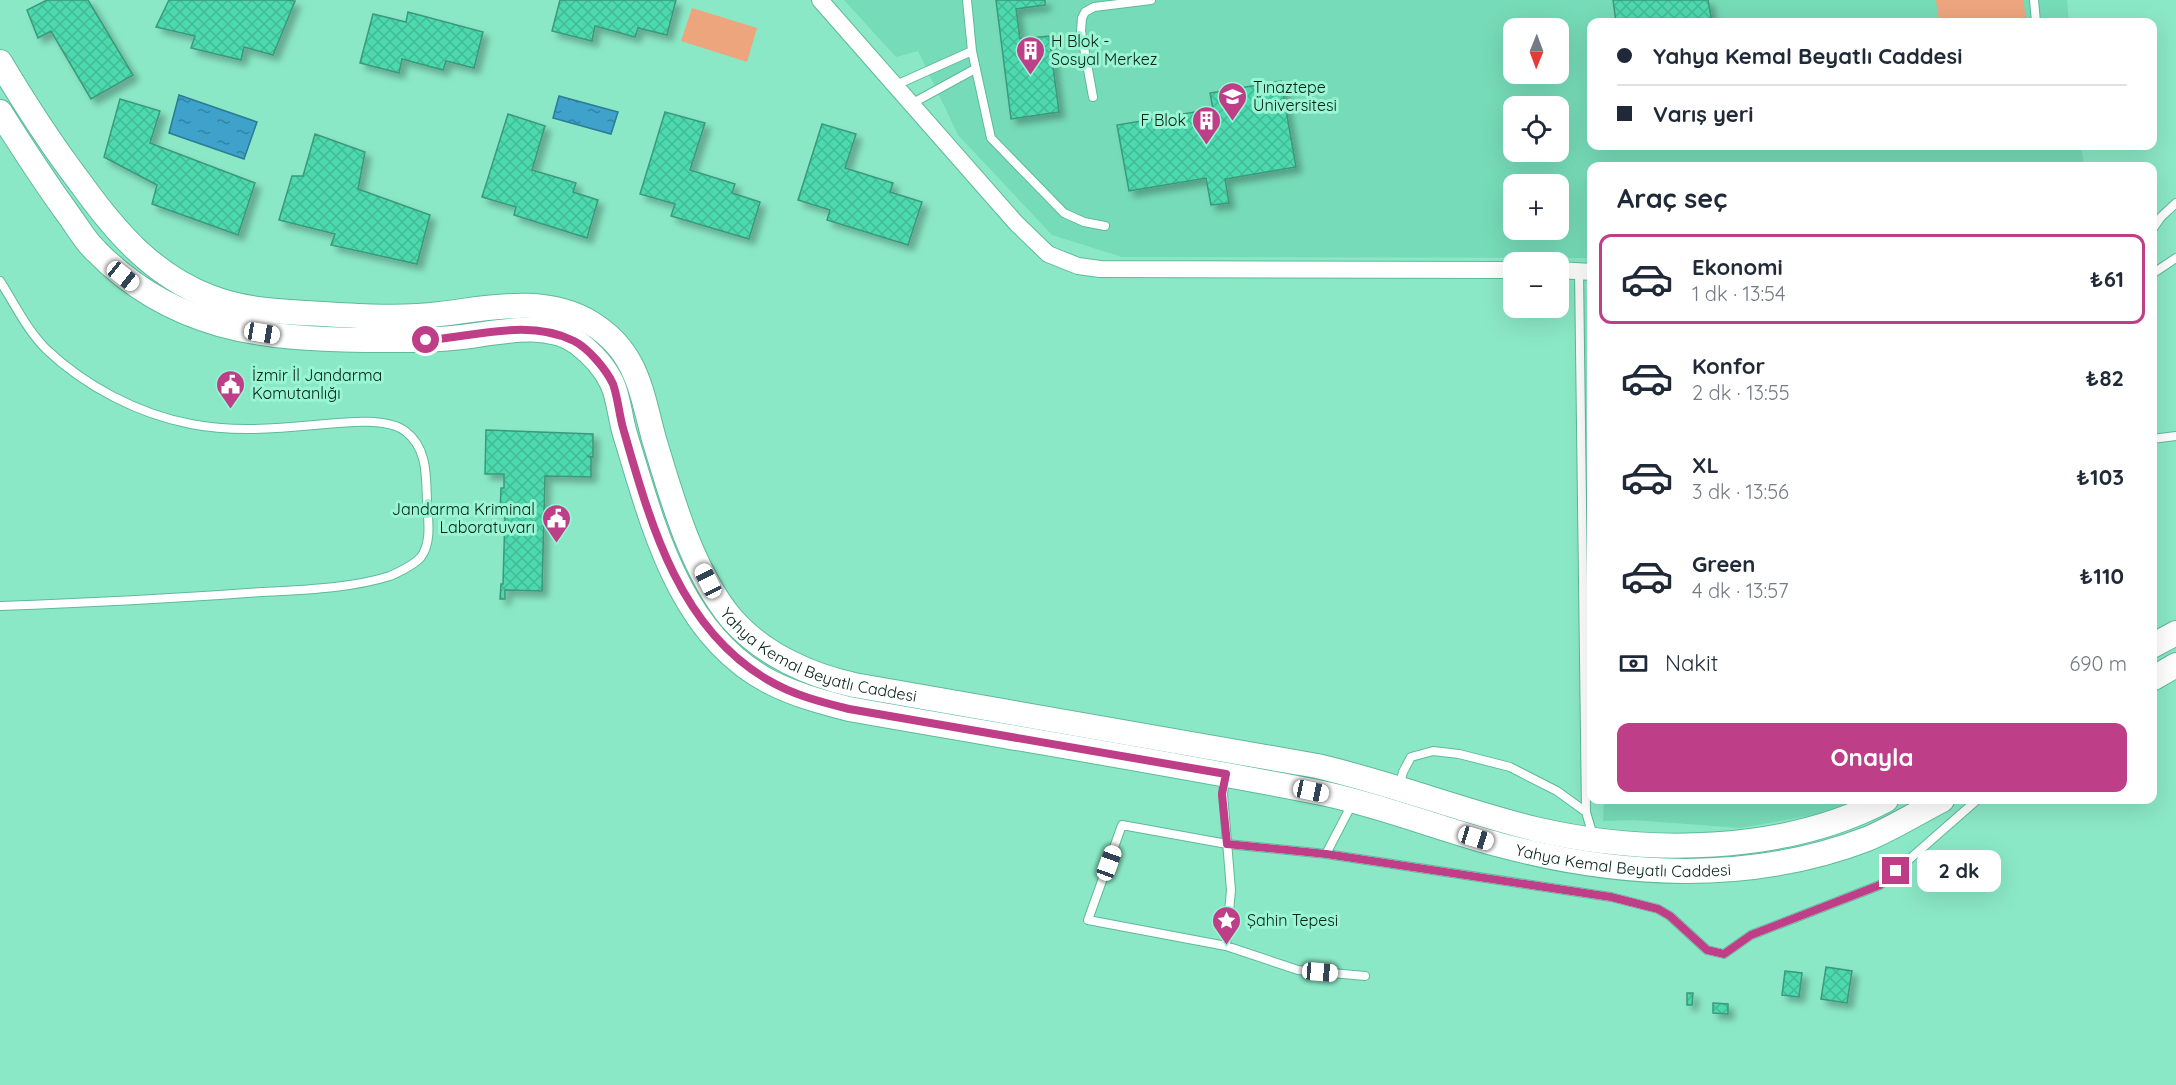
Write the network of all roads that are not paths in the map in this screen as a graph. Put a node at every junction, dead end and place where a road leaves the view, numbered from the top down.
1 (820, 0) edge
2 (967, 0) edge
3 (1151, 0) edge
4 (2034, 0) edge
5 (2036, 18) edge
6 (972, 51) junction
7 (0, 62) edge
8 (975, 69) junction
9 (896, 85) junction
10 (1093, 98) dead end
11 (911, 104) junction
12 (0, 112) edge
13 (2176, 203) edge
14 (2157, 223) edge
15 (1105, 226) dead end
16 (2176, 258) edge
17 (1503, 270) edge
18 (1569, 270) edge
19 (1585, 271) edge
20 (2157, 271) edge
21 (0, 280) edge
22 (2176, 436) edge
23 (2157, 438) edge
24 (0, 606) edge
25 (2176, 633) edge
26 (2157, 643) edge
27 (2176, 666) edge
28 (2157, 676) edge
29 (1179, 742) junction
30 (1176, 766) junction
31 (1226, 774) junction
32 (1354, 800) junction
33 (1396, 800) junction
34 (1878, 804) edge
35 (1935, 804) edge
36 (1972, 804) edge
37 (1586, 812) junction
38 (1594, 839) junction
39 (1227, 844) junction
40 (1326, 854) junction
41 (1226, 946) junction
42 (1365, 976) dead end

1 - 9 street
2 - 6 lane
3 - 10 lane
4 - 5 lane
6 - 8 lane
6 - 9 lane
7 - 29 main road, Yahya Kemal Beyatlı Caddesi
8 - 11 lane
8 - 15 lane
9 - 11 street
11 - 17 street
12 - 30 main road, Yahya Kemal Beyatlı Caddesi
13 - 14 lane
16 - 20 lane
18 - 19 street
19 - 37 lane
21 - 24 lane
22 - 23 lane
25 - 26 main road
27 - 28 main road
29 - 30 main road
29 - 33 main road, Yahya Kemal Beyatlı Caddesi
30 - 31 main road, Yahya Kemal Beyatlı Caddesi
31 - 32 main road, Yahya Kemal Beyatlı Caddesi
31 - 39 lane
32 - 33 main road, Yahya Kemal Beyatlı Caddesi
32 - 40 lane
33 - 35 main road, Yahya Kemal Beyatlı Caddesi
33 - 37 lane
33 - 38 main road, Yahya Kemal Beyatlı Caddesi
34 - 38 main road, Yahya Kemal Beyatlı Caddesi
36 - 40 lane
37 - 38 lane
39 - 40 lane
39 - 41 lane
39 - 41 lane
41 - 42 lane

